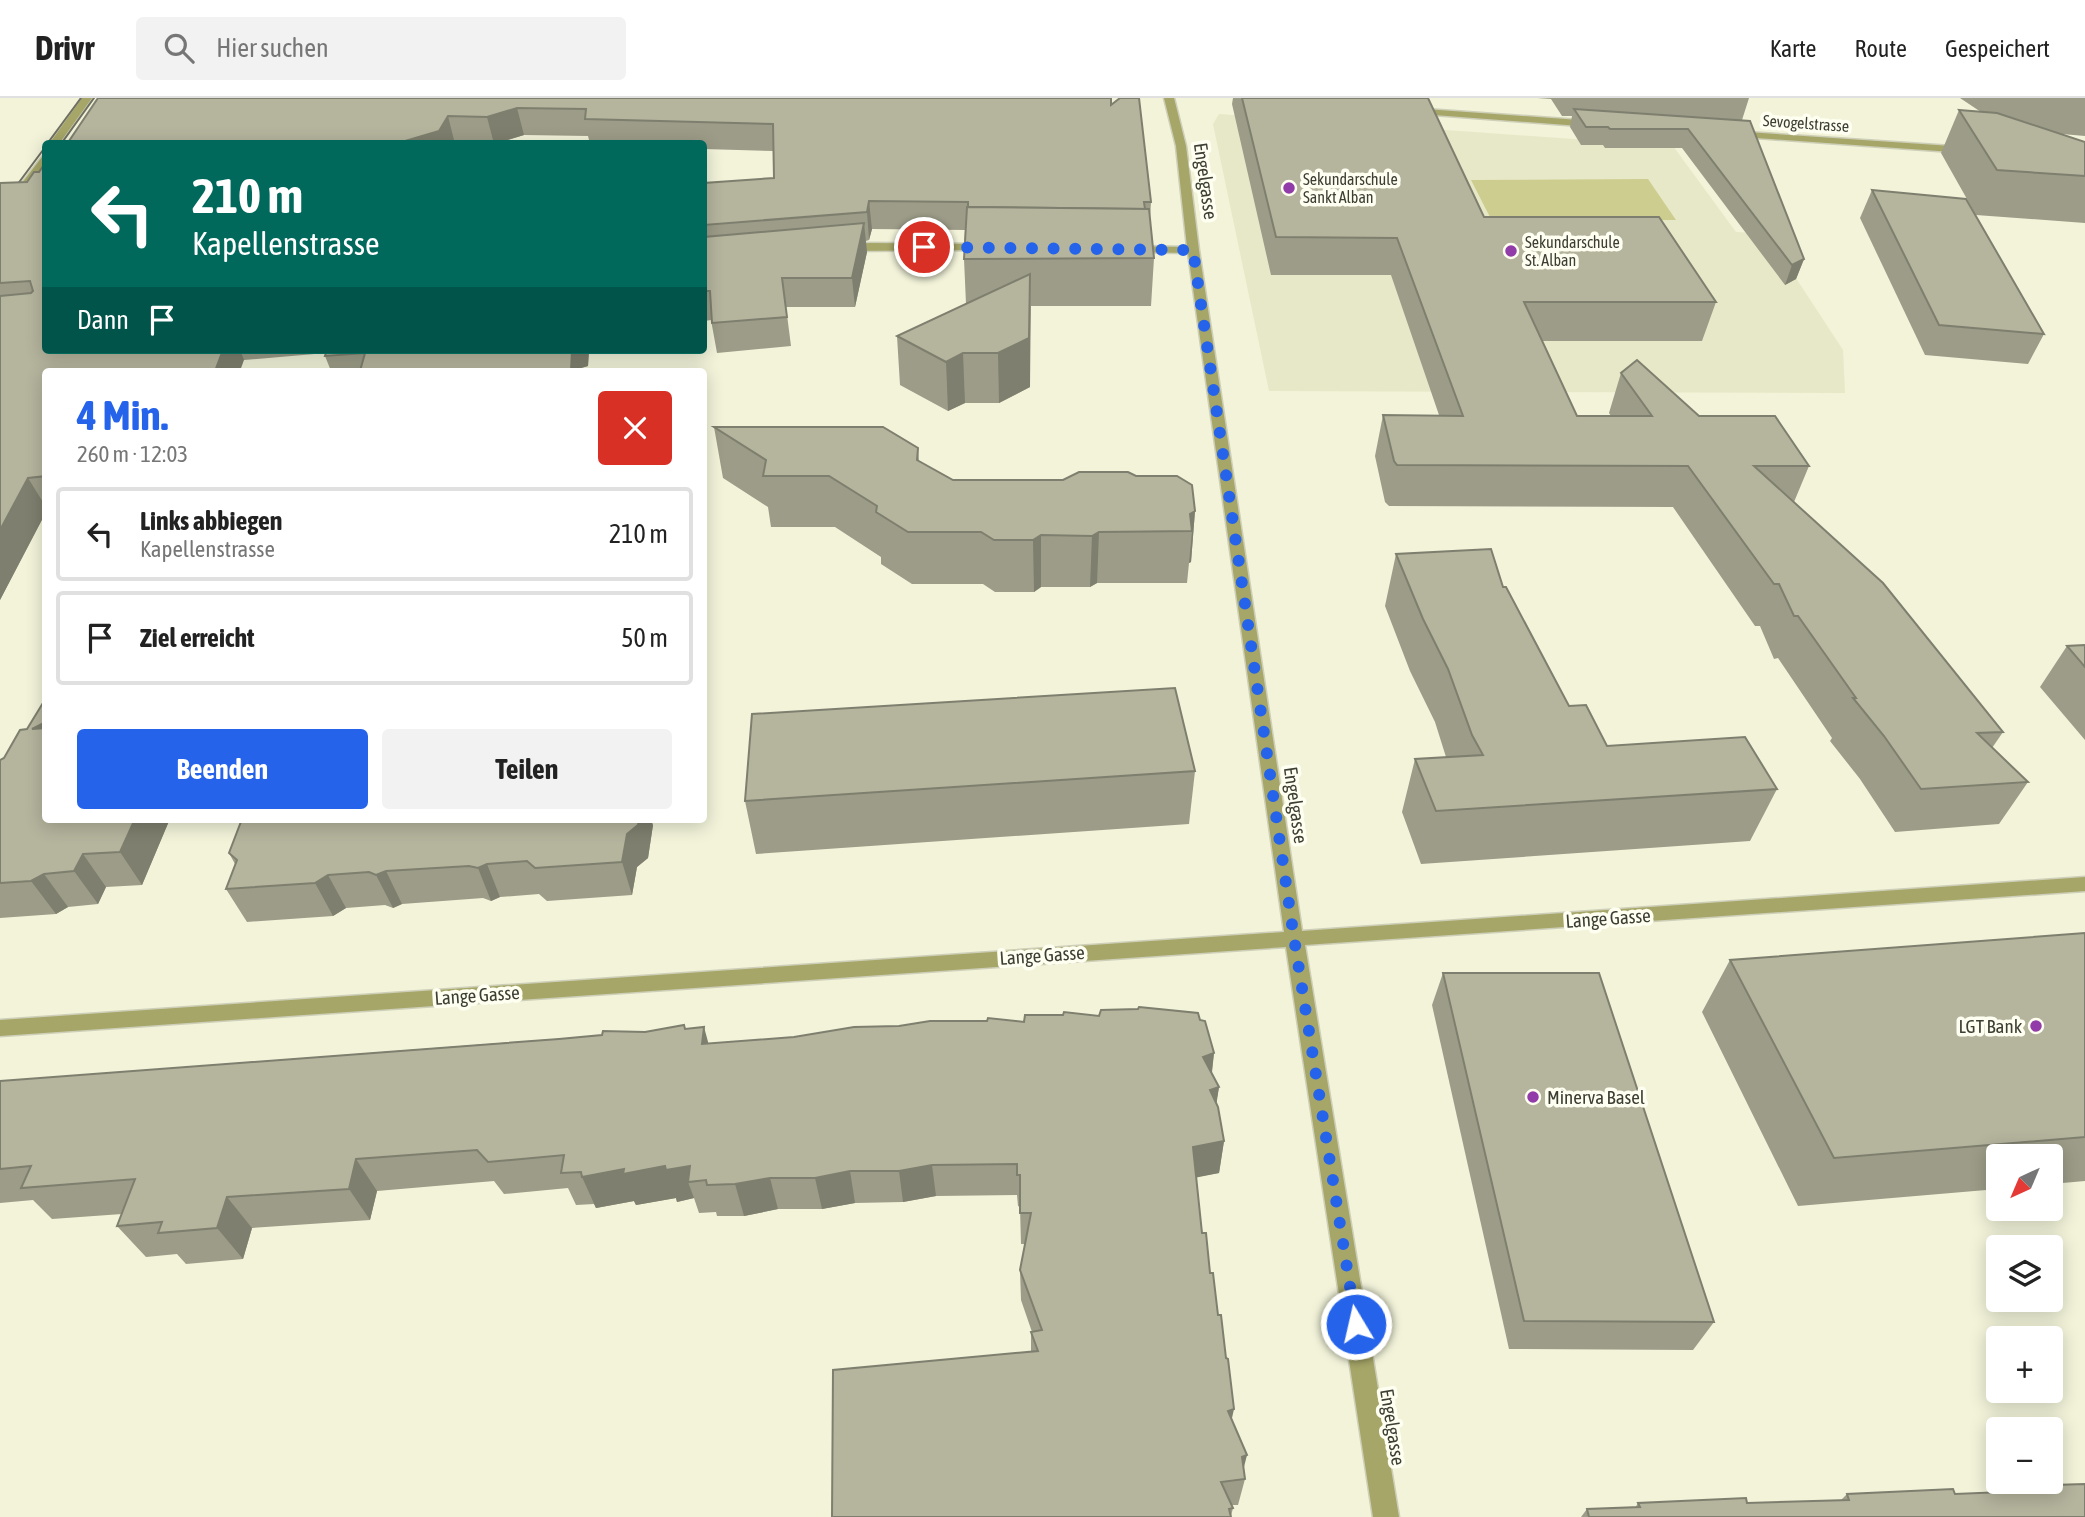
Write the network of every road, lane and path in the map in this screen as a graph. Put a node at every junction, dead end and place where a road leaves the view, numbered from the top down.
1 (87, 98) edge
2 (1169, 98) edge
3 (1402, 110) edge
4 (1603, 125) edge
5 (1727, 134) edge
6 (57, 140) edge
7 (1975, 150) edge
8 (42, 160) edge
9 (0, 218) edge
10 (1004, 248) edge
11 (1112, 249) edge
12 (828, 250) edge
13 (1193, 250) junction
14 (2085, 884) edge
15 (1294, 938) junction
16 (0, 1028) edge
17 (1386, 1517) edge

1 - 6 street
2 - 13 street, Engelgasse
3 - 4 street
5 - 7 street, Sevogelstrasse
8 - 9 street
10 - 12 street
11 - 13 street
13 - 15 street, Engelgasse
14 - 15 street, Lange Gasse
15 - 16 street, Lange Gasse
15 - 17 street, Engelgasse

